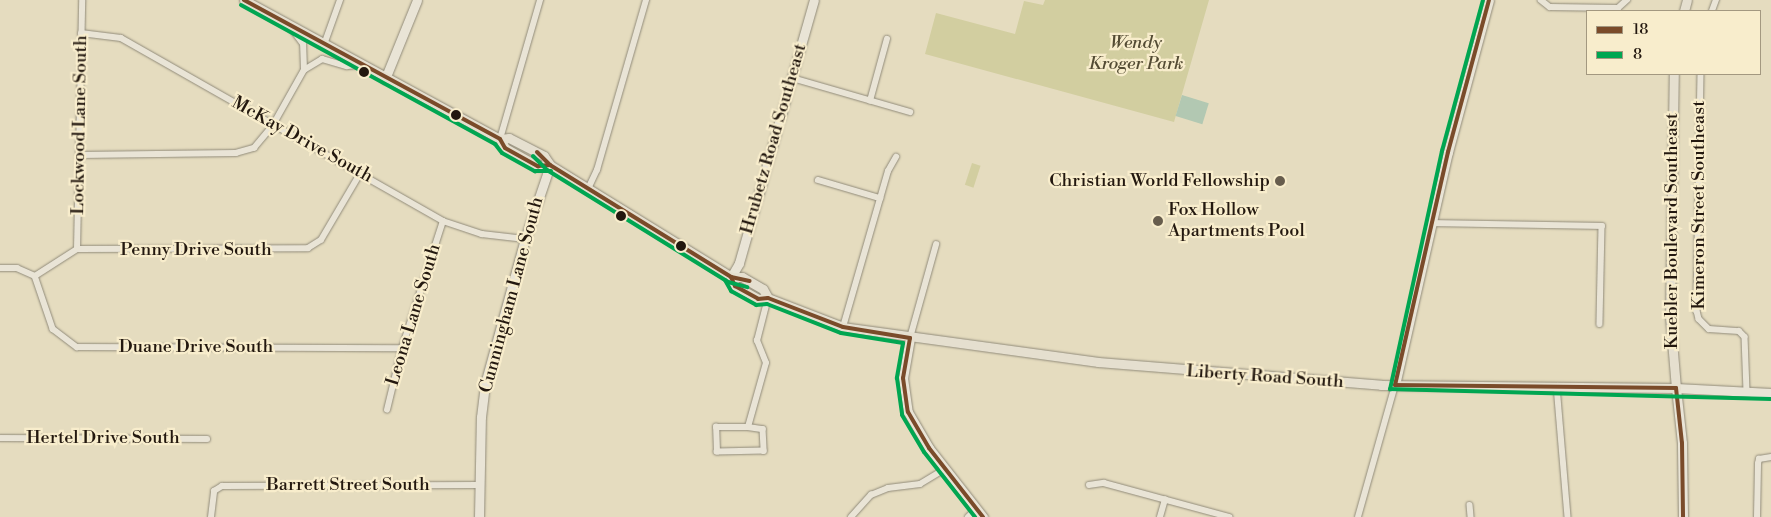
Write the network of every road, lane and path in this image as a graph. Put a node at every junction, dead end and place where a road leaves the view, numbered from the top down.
1 (82, 0) edge
2 (244, 0) edge
3 (340, 0) edge
4 (417, 0) edge
5 (540, 0) edge
6 (646, 0) edge
7 (814, 0) edge
8 (1489, 0) edge
9 (1541, 0) edge
10 (1628, 0) edge
11 (290, 27) junction
12 (81, 33) junction
13 (888, 39) dead end
14 (324, 45) junction
15 (361, 65) junction
16 (304, 70) junction
17 (1674, 75) edge
18 (1701, 75) edge
19 (792, 78) junction
20 (385, 79) junction
21 (870, 101) junction
22 (910, 112) dead end
23 (273, 125) junction
24 (500, 139) junction
25 (80, 154) junction
26 (896, 157) dead end
27 (550, 165) junction
28 (361, 172) junction
29 (818, 180) dead end
30 (589, 187) junction
31 (880, 198) junction
32 (443, 221) junction
33 (1432, 223) junction
34 (525, 238) junction
35 (936, 245) dead end
36 (77, 249) junction
37 (0, 268) edge
38 (35, 276) junction
39 (731, 276) junction
40 (768, 298) junction
41 (1600, 324) dead end
42 (843, 327) junction
43 (910, 338) junction
44 (402, 348) junction
45 (1395, 385) junction
46 (1558, 386) junction
47 (1676, 388) junction
48 (1747, 392) junction
49 (1771, 392) edge
50 (387, 410) dead end
51 (748, 427) junction
52 (0, 438) edge
53 (207, 439) dead end
54 (1771, 457) edge
55 (945, 469) junction
56 (480, 485) junction
57 (1089, 485) dead end
58 (1165, 500) junction
59 (1470, 505) dead end
60 (980, 513) edge
61 (211, 517) edge
62 (479, 517) edge
63 (851, 517) edge
64 (968, 517) edge
65 (1160, 517) edge
66 (1230, 517) edge
67 (1358, 517) edge
68 (1471, 517) edge
69 (1568, 517) edge
70 (1683, 517) edge
71 (1757, 517) edge

1 - 12 street, Lockwood Lane South
2 - 11 main road, Liberty Road South
3 - 14 street
4 - 20 street
5 - 24 street
6 - 30 street
7 - 19 street, Hrubetz Road Southeast
8 - 33 street
9 - 10 street
11 - 14 main road, Liberty Road South
11 - 16 street
12 - 23 street, McKay Drive South
12 - 25 street, Lockwood Lane South
13 - 21 street
14 - 15 main road, Liberty Road South
15 - 16 street
15 - 20 main road, Liberty Road South
16 - 23 street
17 - 47 main road, Kuebler Boulevard Southeast
18 - 48 street, Kimeron Street Southeast
19 - 21 street
19 - 39 street, Hrubetz Road Southeast
20 - 24 main road, Liberty Road South
21 - 22 street
23 - 25 street
23 - 28 street, McKay Drive South
24 - 27 main road, Liberty Road South
25 - 36 street, Lockwood Lane South
26 - 31 street
27 - 30 main road, Liberty Road South
27 - 34 street, Cunningham Lane South
28 - 32 street, McKay Drive South
28 - 36 street, Penny Drive South
29 - 31 street
30 - 39 main road, Liberty Road South
31 - 42 street
32 - 34 street, McKay Drive South
32 - 44 street, Leona Lane South
33 - 41 street
33 - 45 street
34 - 56 street, Cunningham Lane South
35 - 43 street
36 - 38 street
37 - 38 street
38 - 44 street, Duane Drive South
39 - 40 main road, Liberty Road South
40 - 42 main road, Liberty Road South
40 - 51 street
42 - 43 main road, Liberty Road South
43 - 45 main road, Liberty Road South
43 - 55 street
44 - 50 street, Leona Lane South
45 - 46 main road, Liberty Road South
45 - 67 street
46 - 47 main road, Liberty Road South
46 - 69 street
47 - 48 street, Liberty Road South
47 - 70 street
48 - 49 street, Liberty Road South
51 - 51 street
52 - 53 street, Hertel Drive South
54 - 71 street
55 - 60 street
55 - 63 street
56 - 61 street, Barrett Street South
56 - 62 street, Cunningham Lane South
57 - 58 street
58 - 65 street
58 - 66 street
59 - 68 street
60 - 64 street

